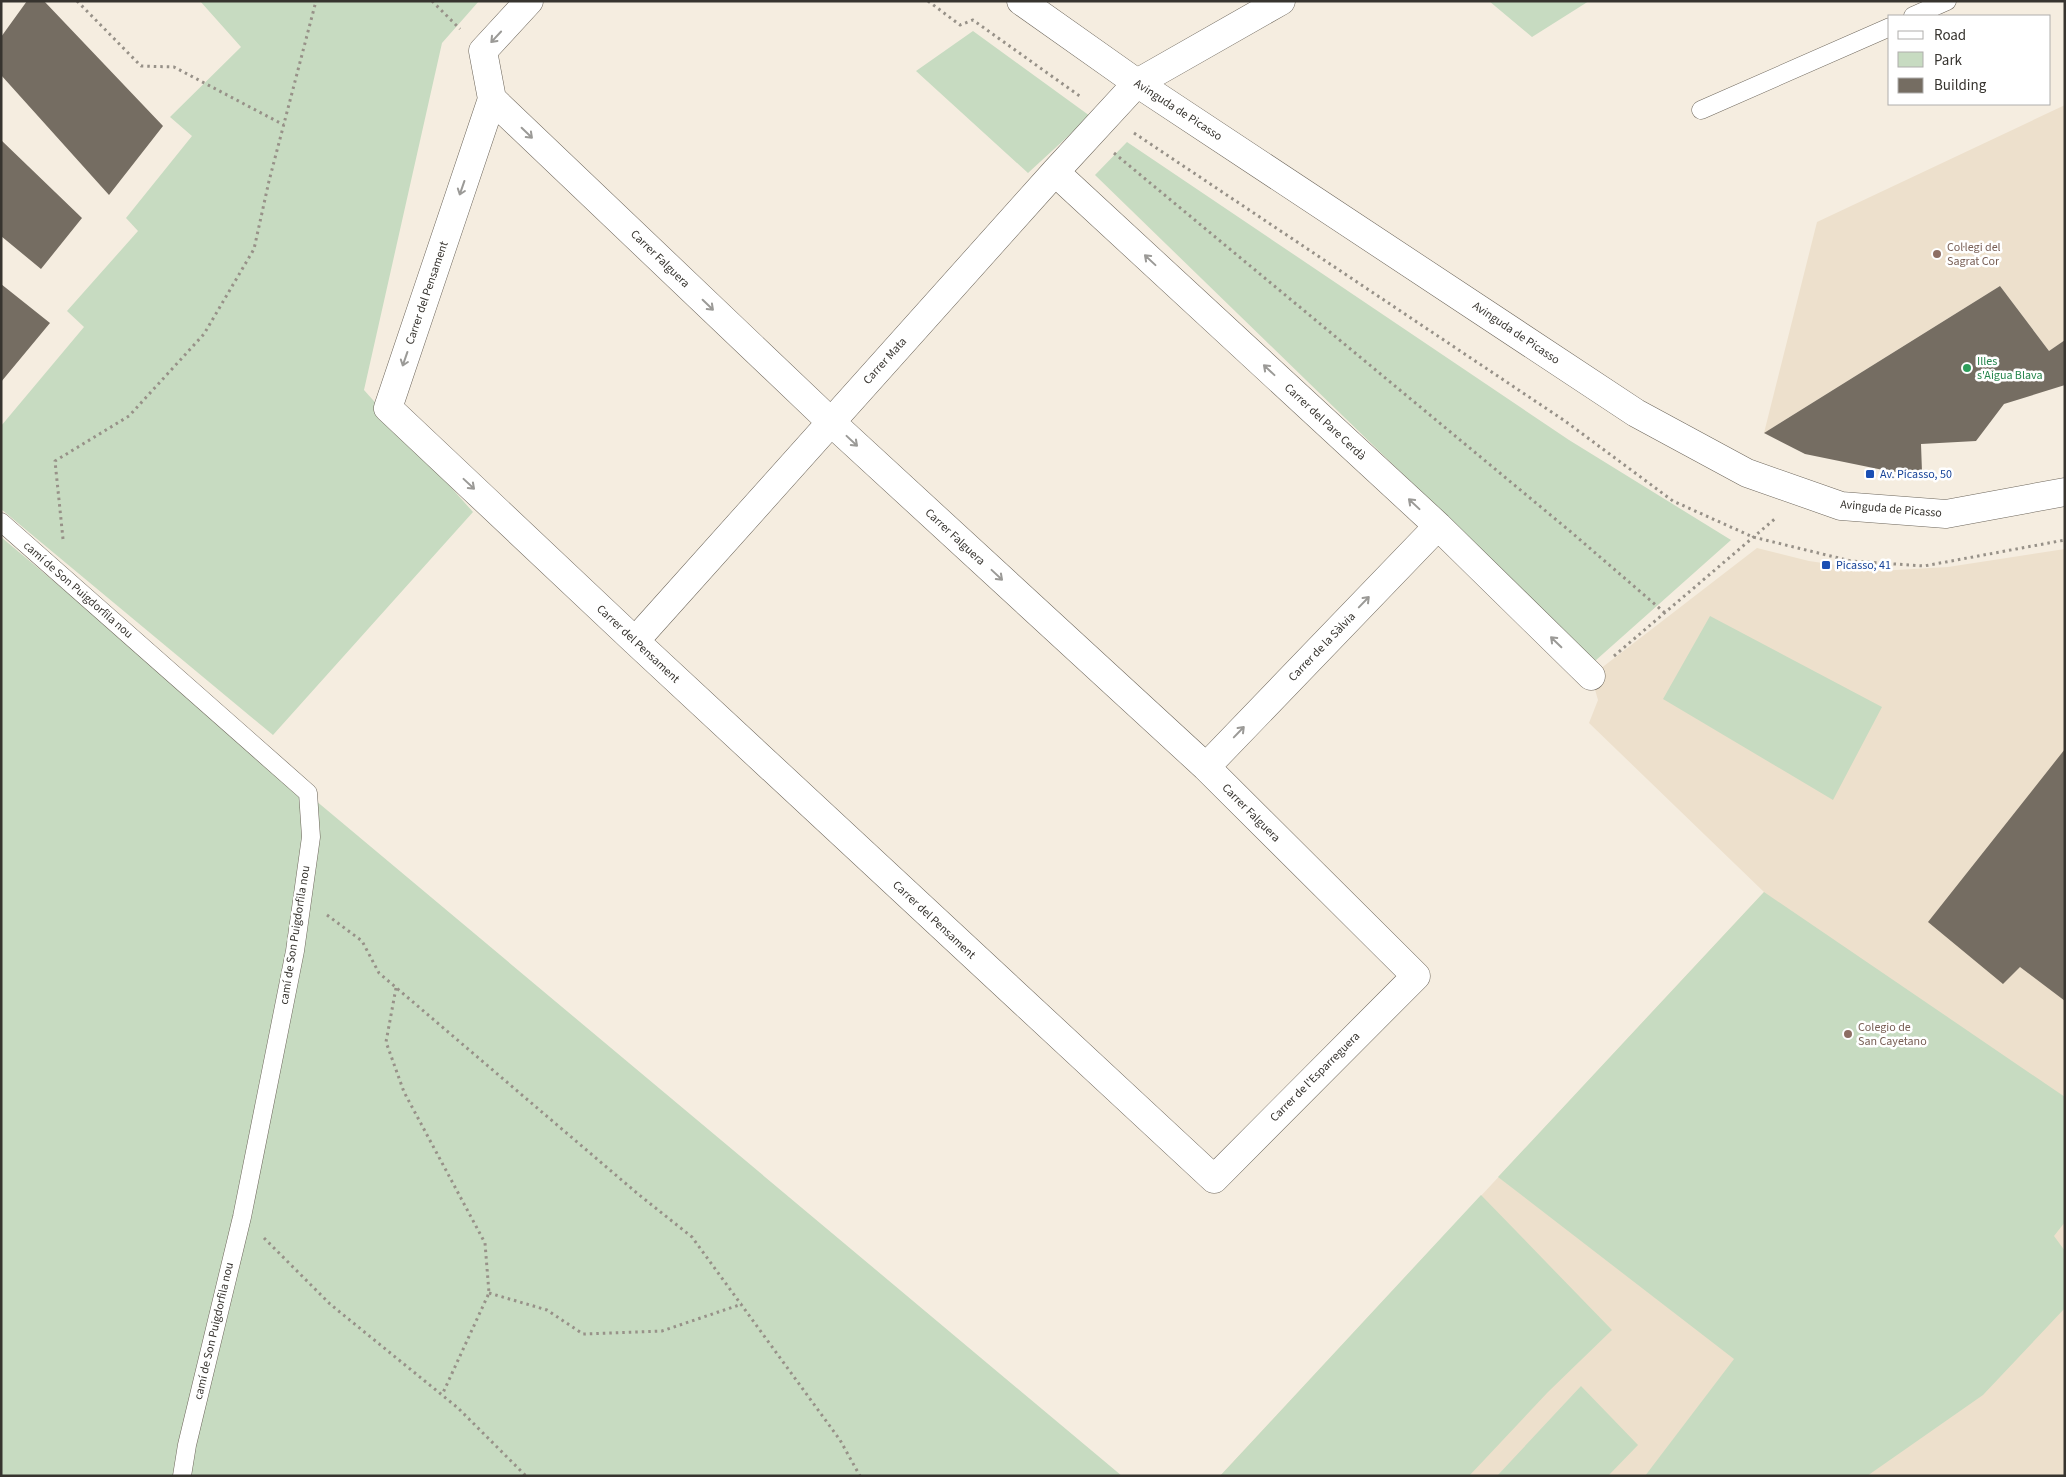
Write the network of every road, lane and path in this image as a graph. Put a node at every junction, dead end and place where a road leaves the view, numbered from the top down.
1 (77, 1) edge
2 (316, 1) edge
3 (432, 1) edge
4 (529, 1) edge
5 (1021, 1) edge
6 (1281, 1) edge
7 (1947, 1) edge
8 (1915, 15) edge
9 (1888, 28) edge
10 (483, 51) junction
11 (1137, 83) junction
12 (492, 99) junction
13 (1701, 110) dead end
14 (284, 125) junction
15 (1091, 133) junction
16 (1055, 172) junction
17 (831, 422) junction
18 (2065, 492) edge
19 (1804, 493) junction
20 (1, 522) edge
21 (1438, 526) junction
22 (66, 580) junction
23 (1665, 613) junction
24 (635, 641) junction
25 (1590, 676) joint
26 (1206, 767) junction
27 (302, 896) junction
28 (1416, 976) joint
29 (396, 988) junction
30 (1214, 1179) joint
31 (242, 1217) junction
32 (489, 1292) junction
33 (742, 1303) junction
34 (442, 1395) junction
35 (182, 1476) edge
36 (526, 1476) edge
37 (860, 1476) edge

1 - 14 path
2 - 14 path
3 - 10 path
4 -> 10 street
5 - 11 street, Avinguda de Picasso
6 - 11 street, Carrer Mata
7 - 8 lane
9 - 13 lane
10 - 12 street, Carrer del Pensament
11 - 15 street, Carrer Mata
11 - 19 street, Avinguda de Picasso
12 -> 17 street, Carrer Falguera
12 -> 24 street, Carrer del Pensament
14 - 22 path
15 - 16 street, Carrer Mata
15 - 23 path
16 - 17 street, Carrer Mata
21 -> 16 street, Carrer del Pare Cerdà
17 - 24 street, Carrer Mata
17 -> 26 street, Carrer Falguera
18 - 19 street, Avinguda de Picasso
19 - 23 path
20 - 22 lane, camí de Son Puigdorfila nou
25 -> 21 street, Carrer del Pare Cerdà
26 -> 21 street, Carrer de la Sàlvia
22 - 27 lane, camí de Son Puigdorfila nou
23 - 25 path
24 - 30 street, Carrer del Pensament
26 - 28 street, Carrer Falguera
27 - 29 path
27 - 31 lane, camí de Son Puigdorfila nou
28 - 30 street, Carrer de l'Esparreguera
29 - 32 path
29 - 33 path
31 - 34 path
31 - 35 lane, camí de Son Puigdorfila nou
32 - 33 path
32 - 34 path
33 - 37 path
34 - 36 path

